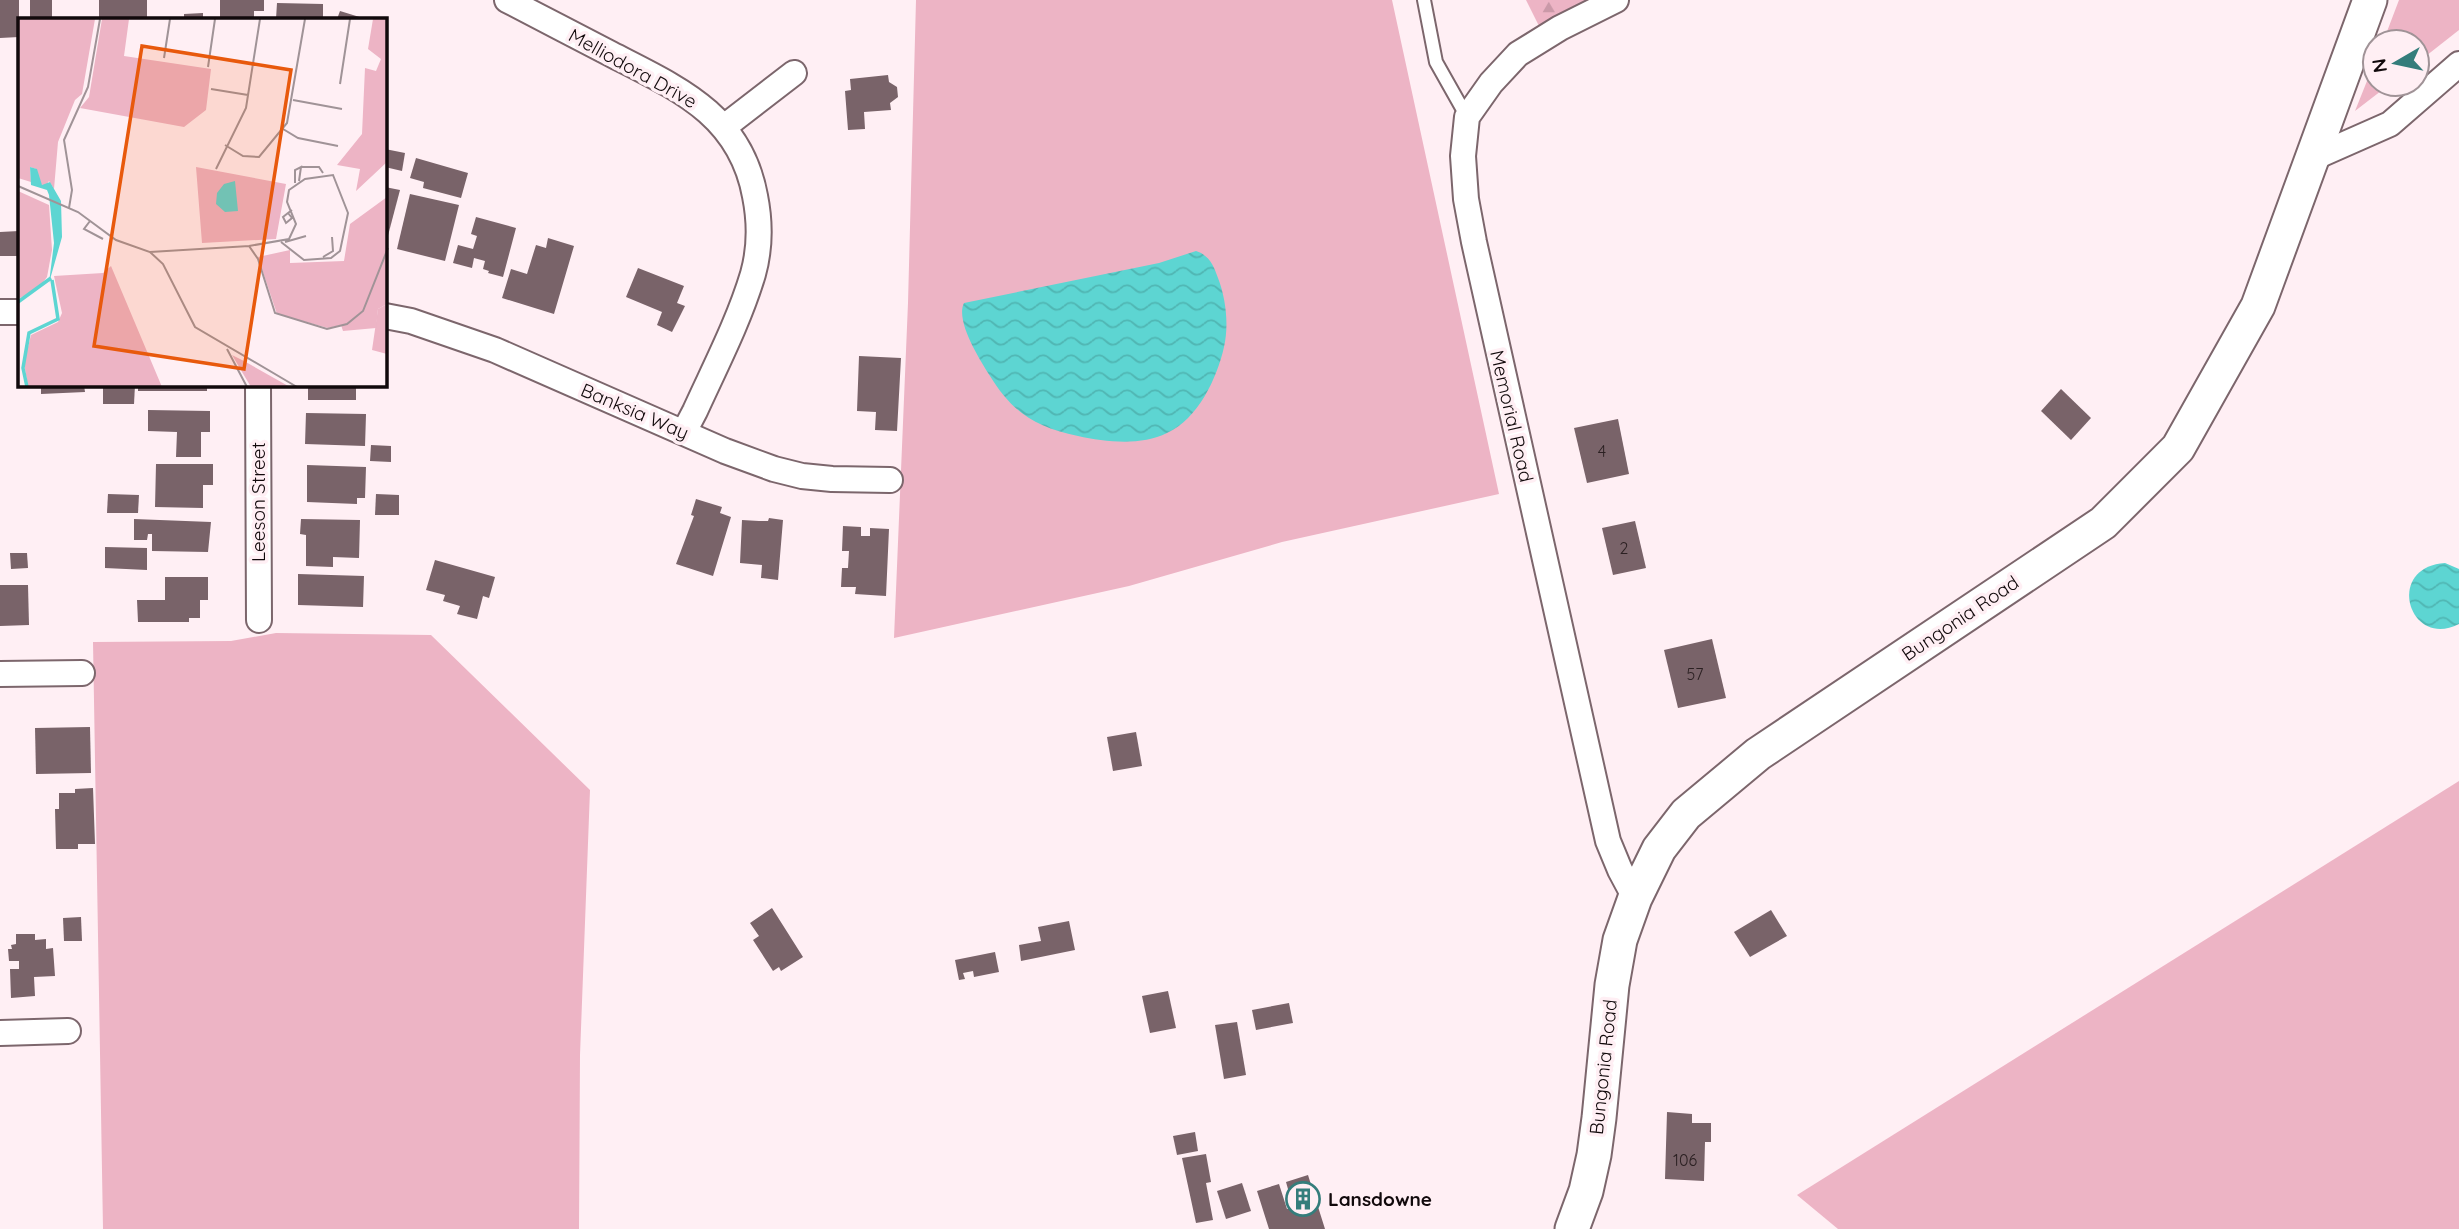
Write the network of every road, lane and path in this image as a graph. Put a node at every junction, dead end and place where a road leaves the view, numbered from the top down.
1 (507, 0) edge
2 (1424, 0) edge
3 (1616, 0) edge
4 (2370, 0) edge
5 (2459, 64) edge
6 (794, 73) dead end
7 (1467, 117) junction
8 (724, 127) junction
9 (2313, 158) junction
10 (0, 312) edge
11 (18, 312) edge
12 (387, 316) edge
13 (257, 387) edge
14 (684, 432) junction
15 (890, 480) dead end
16 (259, 620) dead end
17 (82, 673) dead end
18 (0, 674) edge
19 (1635, 898) junction
20 (68, 1031) dead end
21 (0, 1033) edge
22 (1572, 1229) edge

1 - 8 street, Melliodora Drive
2 - 7 lane
3 - 7 street, Memorial Road
4 - 9 street, Bungonia Road
5 - 9 street
6 - 8 street
7 - 19 street, Memorial Road
8 - 14 street, Melliodora Drive
9 - 19 street, Bungonia Road
10 - 11 street
12 - 14 street, Banksia Way
13 - 16 street, Leeson Street
14 - 15 street, Banksia Way
17 - 18 street
19 - 22 street, Bungonia Road
20 - 21 street

